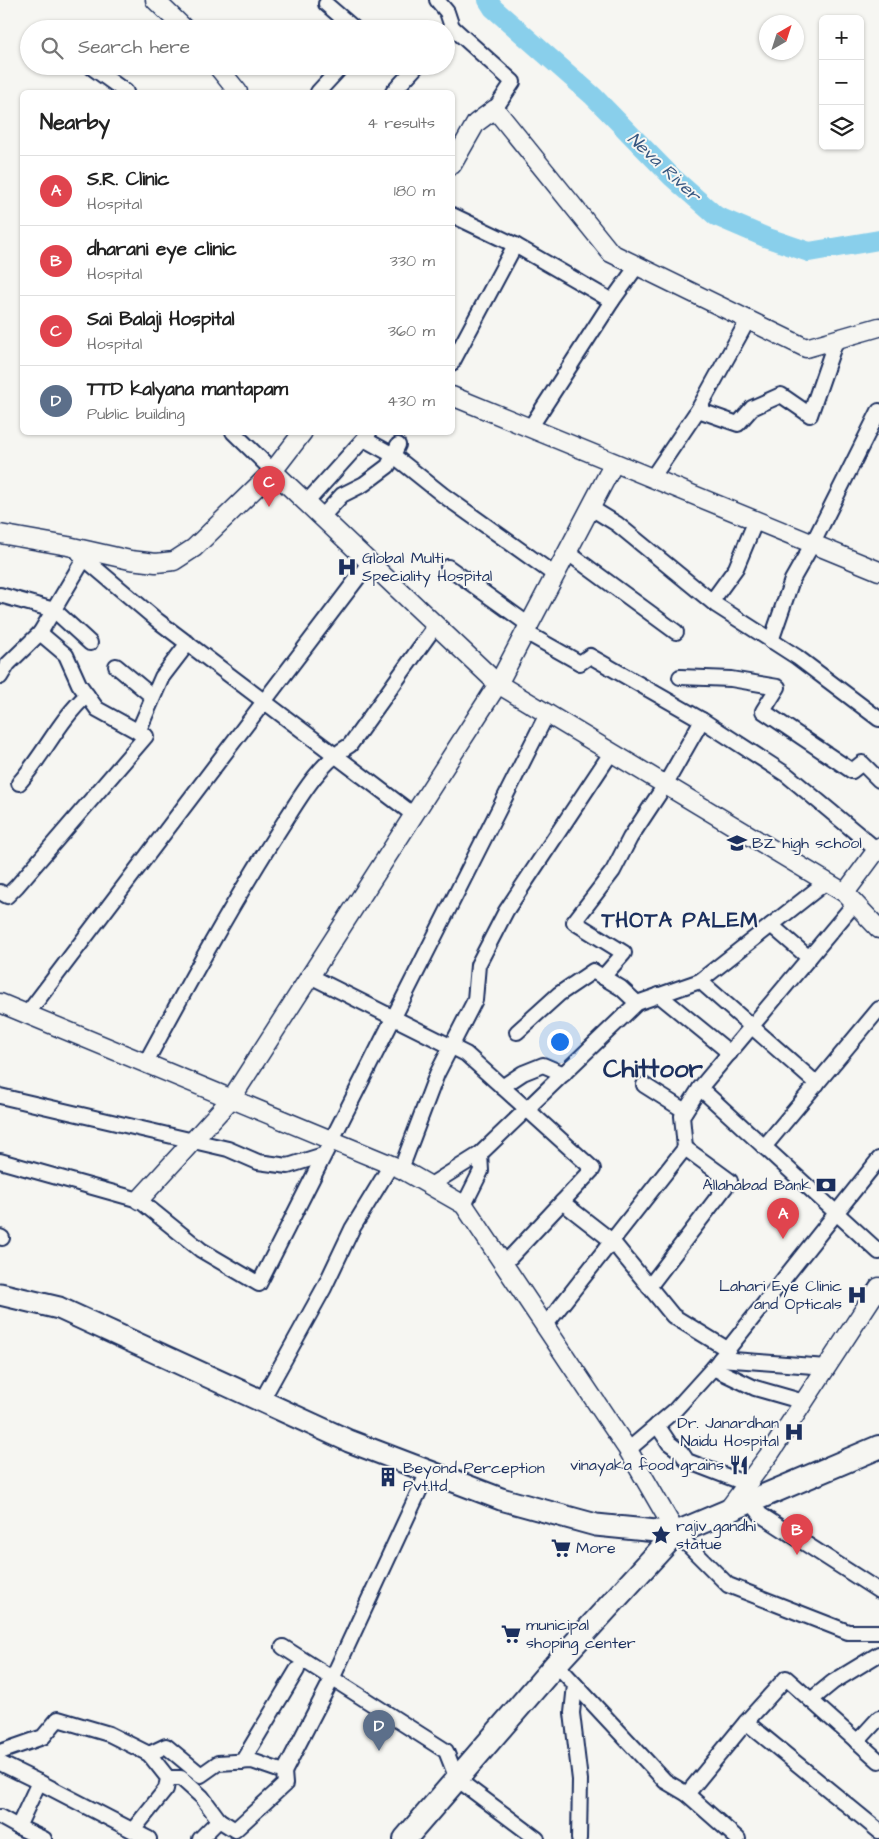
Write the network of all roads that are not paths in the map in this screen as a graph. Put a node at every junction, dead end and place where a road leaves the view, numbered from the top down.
1 (156, 0) edge
2 (437, 0) edge
3 (326, 4) dead end
4 (176, 20) edge
5 (345, 20) edge
6 (448, 20) edge
7 (455, 35) edge
8 (102, 75) edge
9 (224, 75) edge
10 (334, 75) edge
11 (409, 75) edge
12 (123, 90) edge
13 (236, 90) edge
14 (320, 90) edge
15 (395, 90) edge
16 (495, 109) junction
17 (455, 160) edge
18 (455, 216) edge
19 (515, 245) junction
20 (637, 266) junction
21 (612, 301) junction
22 (748, 320) junction
23 (879, 327) edge
24 (836, 340) junction
25 (455, 357) edge
26 (455, 397) edge
27 (698, 410) junction
28 (879, 411) edge
29 (530, 428) junction
30 (236, 435) edge
31 (302, 435) edge
32 (366, 436) edge
33 (396, 450) junction
34 (614, 462) junction
35 (273, 471) junction
36 (652, 478) junction
37 (306, 503) junction
38 (591, 508) junction
39 (322, 517) junction
40 (756, 520) junction
41 (0, 534) edge
42 (813, 544) junction
43 (68, 546) junction
44 (567, 552) junction
45 (84, 559) junction
46 (370, 563) junction
47 (448, 567) dead end
48 (879, 570) edge
49 (556, 575) junction
50 (0, 595) edge
51 (712, 601) junction
52 (54, 610) junction
53 (436, 625) junction
54 (527, 629) junction
55 (676, 632) dead end
56 (40, 633) junction
57 (771, 641) junction
58 (90, 643) dead end
59 (188, 644) junction
60 (4, 662) edge
61 (116, 666) dead end
62 (0, 677) edge
63 (680, 677) dead end
64 (498, 684) junction
65 (87, 695) junction
66 (152, 696) junction
67 (264, 701) junction
68 (547, 714) junction
69 (879, 719) edge
70 (702, 720) junction
71 (138, 732) junction
72 (611, 753) junction
73 (334, 754) junction
74 (879, 780) edge
75 (19, 783) dead end
76 (665, 785) junction
77 (414, 815) junction
78 (878, 848) edge
79 (826, 882) junction
80 (2, 896) edge
81 (850, 898) junction
82 (771, 926) junction
83 (879, 930) edge
84 (809, 958) junction
85 (310, 976) junction
86 (603, 977) junction
87 (700, 981) junction
88 (0, 993) edge
89 (659, 995) junction
90 (0, 1003) edge
91 (637, 1003) junction
92 (879, 1009) edge
93 (29, 1012) junction
94 (394, 1018) junction
95 (753, 1025) junction
96 (517, 1032) dead end
97 (451, 1047) junction
98 (730, 1053) junction
99 (146, 1064) junction
100 (564, 1074) junction
101 (816, 1084) junction
102 (644, 1085) dead end
103 (502, 1087) junction
104 (700, 1088) junction
105 (0, 1096) edge
106 (230, 1099) junction
107 (526, 1110) junction
108 (685, 1111) junction
109 (192, 1141) junction
110 (764, 1147) junction
111 (327, 1148) junction
112 (686, 1148) junction
113 (480, 1154) junction
114 (879, 1159) edge
115 (0, 1161) edge
116 (396, 1167) junction
117 (429, 1186) junction
118 (139, 1200) junction
119 (562, 1202) junction
120 (464, 1206) junction
121 (836, 1212) junction
122 (612, 1241) junction
123 (879, 1252) edge
124 (504, 1264) junction
125 (649, 1287) junction
126 (879, 1287) edge
127 (0, 1294) edge
128 (545, 1326) junction
129 (720, 1359) junction
130 (827, 1367) junction
131 (262, 1400) junction
132 (804, 1402) junction
133 (657, 1425) junction
134 (879, 1447) edge
135 (628, 1450) junction
136 (428, 1472) junction
137 (748, 1493) junction
138 (676, 1533) junction
139 (879, 1591) edge
140 (879, 1632) edge
141 (283, 1647) dead end
142 (879, 1654) edge
143 (556, 1664) junction
144 (297, 1670) dead end
145 (332, 1679) junction
146 (575, 1685) junction
147 (811, 1700) junction
148 (879, 1718) edge
149 (746, 1722) junction
150 (857, 1742) junction
151 (0, 1752) edge
152 (150, 1754) junction
153 (879, 1761) edge
154 (242, 1762) junction
155 (0, 1763) edge
156 (284, 1772) junction
157 (168, 1778) junction
158 (457, 1779) junction
159 (39, 1782) junction
160 (687, 1794) junction
161 (0, 1817) edge
162 (219, 1820) junction
163 (18, 1827) junction
164 (133, 1830) junction
165 (879, 1831) edge
166 (44, 1839) edge
167 (149, 1839) edge
168 (200, 1839) edge
169 (405, 1839) edge
170 (537, 1839) edge
171 (579, 1839) edge
172 (738, 1839) edge

1 - 4 street
2 - 6 street
3 - 5 street
7 - 16 street
8 - 12 street
9 - 13 street
10 - 14 street
11 - 15 street
16 - 17 street
16 - 20 street
18 - 19 street
19 - 21 street
19 - 25 street
20 - 21 street
20 - 22 street
21 - 29 street
22 - 24 street
22 - 27 street
23 - 24 street
24 - 27 street
26 - 29 street
27 - 36 street
28 - 42 street
29 - 34 street
30 - 35 street
31 - 35 street
32 - 33 street
32 - 37 street
33 - 39 street
33 - 49 street
34 - 36 street
34 - 38 street
35 - 37 street
35 - 43 street
36 - 40 street
37 - 39 street
38 - 44 street
38 - 51 street
39 - 46 street
40 - 42 street
40 - 51 street
41 - 43 street
42 - 48 street
42 - 57 street
43 - 45 street
44 - 49 street
44 - 55 street
45 - 52 street
45 - 59 street
46 - 53 street
46 - 67 street
47 - 54 street
49 - 54 street
50 - 52 street
51 - 57 street
52 - 56 street
52 - 58 street
53 - 64 street
53 - 73 street
54 - 64 street
54 - 70 street
56 - 60 street
56 - 65 street
57 - 69 street
59 - 66 street
59 - 67 street
60 - 62 street
61 - 66 street
63 - 74 street
64 - 68 street
64 - 77 street
65 - 71 street
65 - 75 street
66 - 71 street
67 - 73 street
67 - 93 street
68 - 72 street
68 - 94 street
70 - 76 street
70 - 78 street
71 - 80 street
72 - 76 street
72 - 97 street
73 - 77 street
73 - 99 street
76 - 79 street
76 - 86 street
77 - 85 street
78 - 81 street
79 - 81 street
79 - 82 street
81 - 83 street
81 - 84 street
82 - 84 street
82 - 87 street
84 - 95 street
85 - 94 street
85 - 106 street
86 - 91 street
86 - 96 street
87 - 89 street
87 - 95 street
88 - 93 street
89 - 91 street
89 - 98 street
90 - 93 street
91 - 100 street
92 - 101 street
93 - 99 street
94 - 97 street
94 - 111 street
95 - 98 street
95 - 101 street
97 - 103 street
97 - 116 street
98 - 104 street
99 - 106 street
100 - 103 street
100 - 107 street
101 - 110 street
102 - 108 street
103 - 107 street
104 - 108 street
104 - 110 street
105 - 109 street
106 - 109 street
106 - 111 street
107 - 113 street
107 - 119 street
108 - 112 street
109 - 111 street
109 - 118 street
110 - 121 street
111 - 116 street
111 - 118 street
112 - 122 street
112 - 125 street
113 - 117 street
113 - 120 street
114 - 121 street
115 - 118 street
116 - 117 street
116 - 131 street
117 - 120 street
119 - 122 street
119 - 124 street
120 - 124 street
121 - 123 street
121 - 129 street
122 - 125 street
122 - 128 street
124 - 128 street
125 - 129 street
126 - 130 street
127 - 131 main road
128 - 135 street
129 - 130 street
129 - 132 street
129 - 133 street
130 - 132 street
131 - 136 main road
132 - 137 street
133 - 135 street
133 - 137 street
134 - 137 highway
135 - 138 street
136 - 138 main road
136 - 145 street
137 - 138 highway
137 - 139 street
138 - 140 street
138 - 143 highway
141 - 145 street
142 - 147 street
143 - 146 street
143 - 158 highway
144 - 154 street
145 - 156 street
145 - 158 street
146 - 160 street
146 - 171 street
147 - 149 street
147 - 150 street
148 - 150 street
149 - 160 street
149 - 165 street
150 - 153 street
151 - 152 street
152 - 154 street
152 - 157 street
154 - 156 street
155 - 159 street
156 - 162 street
157 - 162 street
157 - 164 street
158 - 169 highway
158 - 170 street
159 - 163 street
159 - 164 street
160 - 172 street
161 - 163 street
162 - 168 street
163 - 166 street
164 - 167 street

